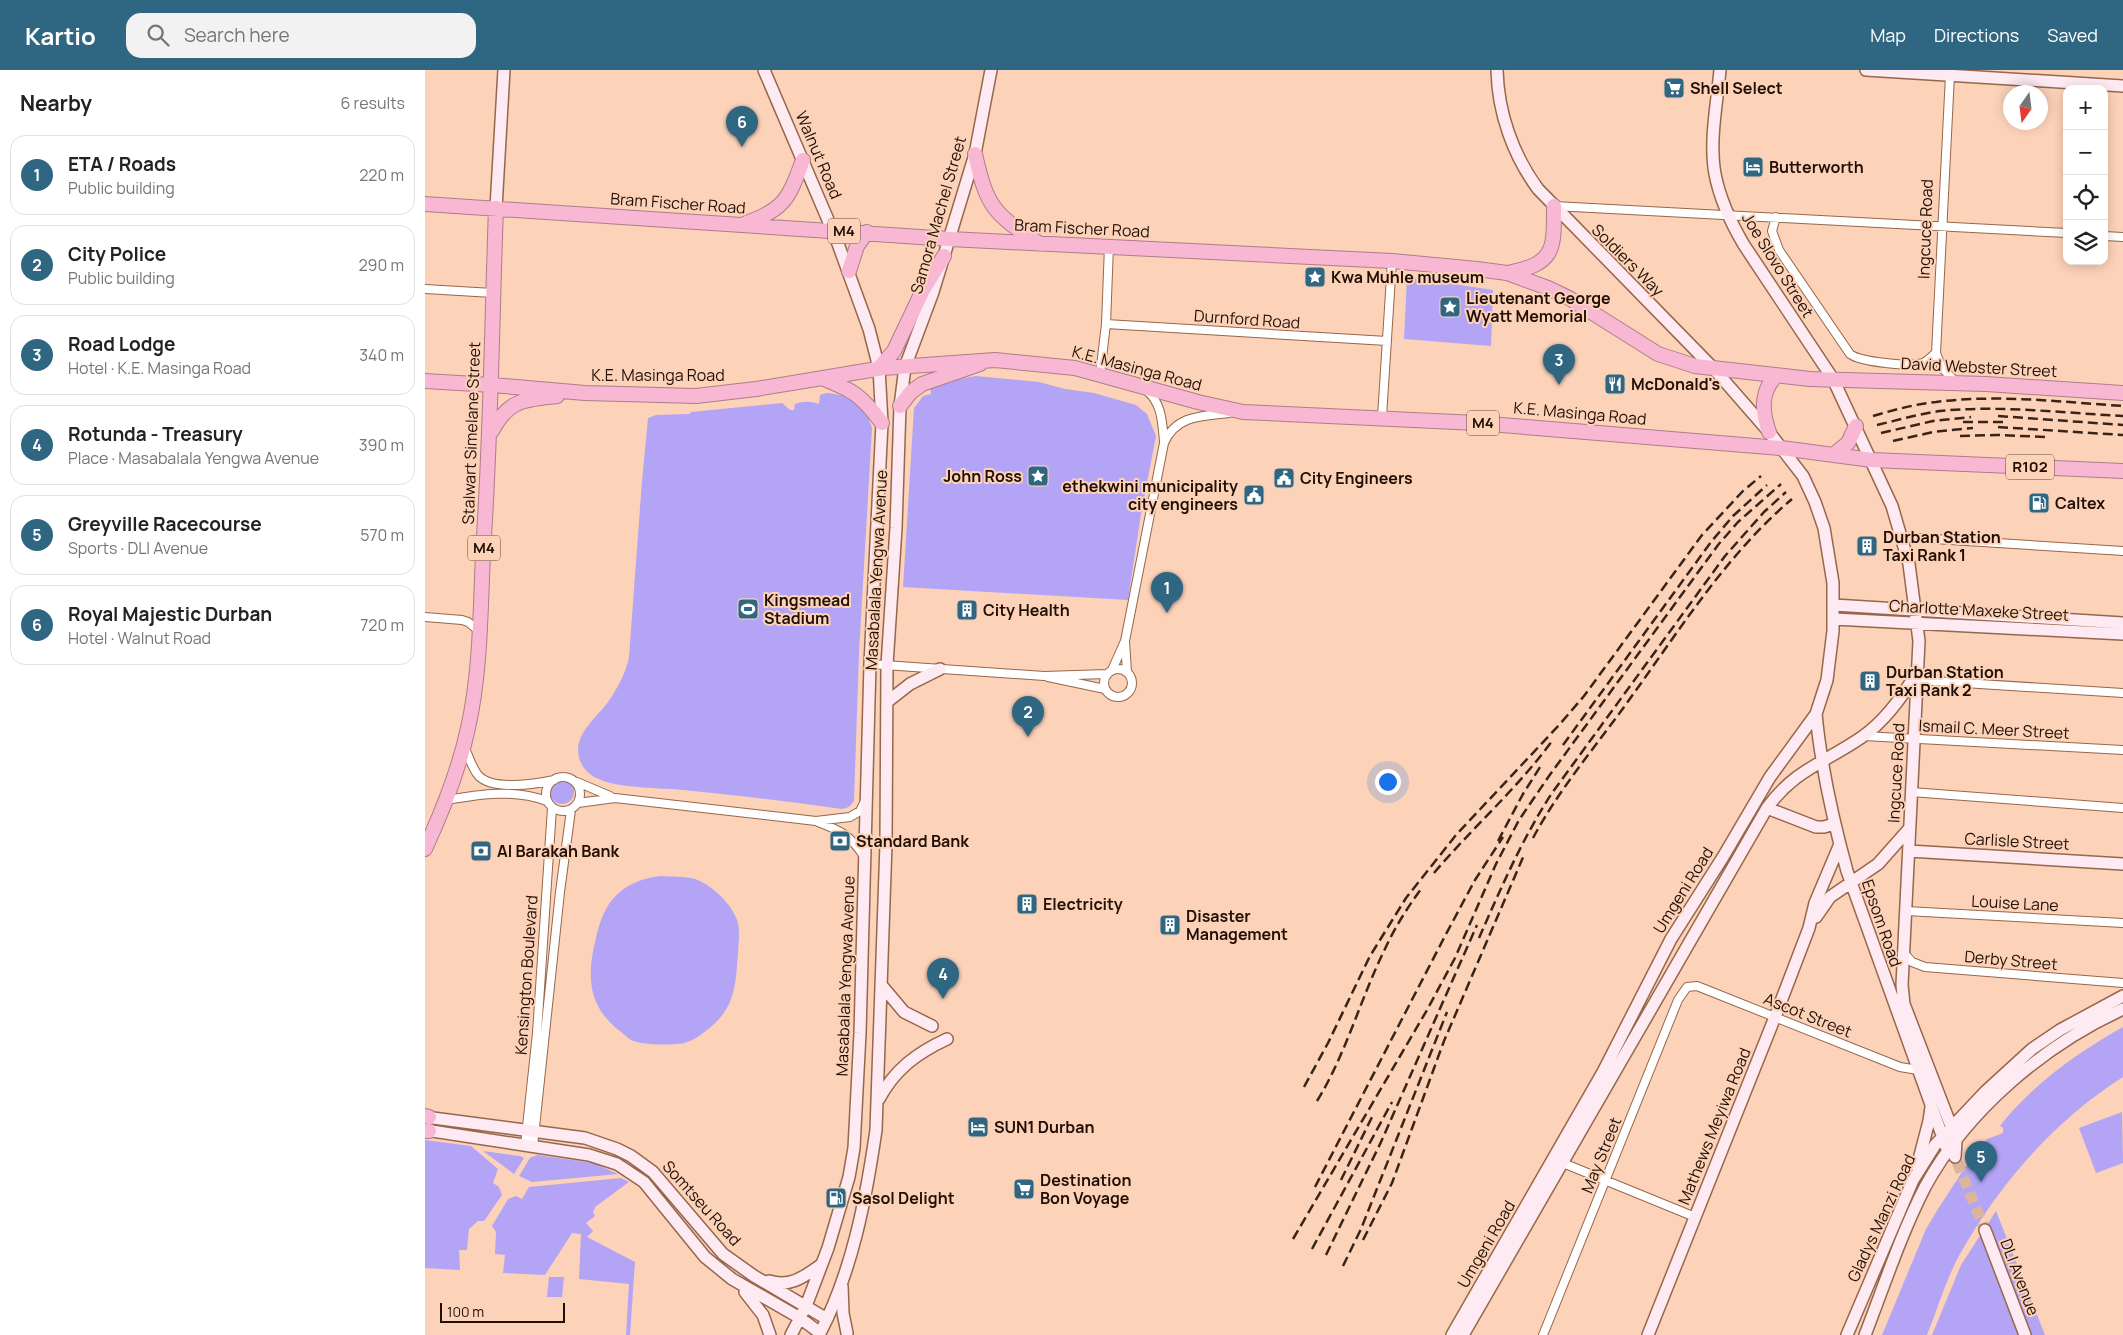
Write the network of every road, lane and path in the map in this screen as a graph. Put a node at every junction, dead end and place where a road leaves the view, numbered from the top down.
1 (503, 70) edge
2 (764, 70) edge
3 (991, 70) edge
4 (1497, 70) edge
5 (1720, 70) edge
6 (1867, 70) edge
7 (1950, 72) edge
8 (2123, 86) edge
9 (975, 154) junction
10 (803, 160) junction
11 (425, 204) edge
12 (1554, 206) junction
13 (496, 208) junction
14 (1727, 214) junction
15 (1775, 217) junction
16 (738, 225) junction
17 (1941, 226) junction
18 (833, 230) junction
19 (867, 232) junction
20 (2063, 233) edge
21 (2108, 236) edge
22 (2123, 237) edge
23 (949, 239) junction
24 (1041, 244) junction
25 (1109, 246) junction
26 (944, 256) junction
27 (1392, 261) junction
28 (849, 271) junction
29 (1507, 274) junction
30 (425, 289) edge
31 (493, 293) junction
32 (1106, 324) junction
33 (1387, 341) junction
34 (1936, 353) junction
35 (990, 360) junction
36 (905, 367) junction
37 (879, 368) junction
38 (1714, 369) junction
39 (1100, 374) junction
40 (1776, 376) junction
41 (821, 378) junction
42 (1833, 379) junction
43 (425, 381) edge
44 (1956, 383) junction
45 (491, 385) junction
46 (1140, 385) junction
47 (585, 393) junction
48 (2123, 393) edge
49 (900, 406) junction
50 (1243, 412) junction
51 (1382, 417) junction
52 (882, 423) junction
53 (1856, 426) junction
54 (1769, 432) junction
55 (490, 434) junction
56 (1164, 443) junction
57 (1781, 448) junction
58 (1833, 456) junction
59 (1872, 460) junction
60 (2123, 471) edge
61 (1903, 536) junction
62 (2123, 552) edge
63 (1834, 605) junction
64 (1916, 609) junction
65 (2015, 616) junction
66 (425, 617) edge
67 (1834, 619) junction
68 (1918, 623) junction
69 (2123, 623) edge
70 (2091, 627) junction
71 (2015, 628) junction
72 (479, 631) junction
73 (2123, 634) edge
74 (1125, 641) junction
75 (870, 664) junction
76 (887, 665) junction
77 (940, 669) junction
78 (1110, 672) junction
79 (1127, 672) junction
80 (1918, 675) junction
81 (1044, 676) junction
82 (1105, 689) junction
83 (2123, 692) edge
84 (887, 702) junction
85 (1816, 714) junction
86 (1864, 736) junction
87 (1913, 739) junction
88 (463, 746) junction
89 (2123, 750) edge
90 (1822, 761) junction
91 (554, 780) junction
92 (575, 782) junction
93 (1911, 792) junction
94 (615, 798) junction
95 (866, 799) junction
96 (447, 800) junction
97 (578, 803) junction
98 (550, 804) junction
99 (1767, 808) junction
100 (2123, 808) edge
101 (571, 810) junction
102 (816, 821) junction
103 (1835, 824) junction
104 (1909, 829) junction
105 (1840, 844) junction
106 (425, 849) edge
107 (1909, 851) junction
108 (865, 858) junction
109 (2123, 864) edge
110 (1851, 882) junction
111 (1906, 911) junction
112 (2123, 922) edge
113 (1809, 928) junction
114 (1671, 939) junction
115 (1685, 948) junction
116 (1903, 952) junction
117 (2123, 983) edge
118 (883, 987) junction
119 (1687, 987) joint
120 (2123, 996) edge
121 (2123, 1009) edge
122 (1775, 1017) junction
123 (933, 1026) dead end
124 (947, 1039) dead end
125 (1918, 1070) junction
126 (1609, 1075) junction
127 (877, 1102) junction
128 (1931, 1104) junction
129 (426, 1124) edge
130 (1951, 1126) junction
131 (531, 1131) junction
132 (1942, 1137) junction
133 (1956, 1142) junction
134 (529, 1146) junction
135 (1953, 1157) junction
136 (1558, 1162) junction
137 (1605, 1180) junction
138 (1913, 1180) junction
139 (1695, 1217) junction
140 (1985, 1230) tunnel mouth
141 (822, 1264) junction
142 (740, 1267) junction
143 (732, 1279) junction
144 (842, 1282) junction
145 (1868, 1282) junction
146 (1883, 1288) junction
147 (806, 1306) junction
148 (799, 1318) junction
149 (827, 1318) junction
150 (847, 1333) dead end
151 (819, 1334) edge
152 (770, 1335) edge
153 (791, 1335) edge
154 (1452, 1335) edge
155 (1463, 1335) edge
156 (1543, 1335) edge
157 (1648, 1335) edge
158 (1847, 1335) edge
159 (1865, 1335) edge
160 (2025, 1335) edge

1 - 13 main road, Stalwart Simelane Street
2 - 10 main road, Walnut Road
3 - 9 main road, Samora Machel Street
4 - 12 main road, Soldiers Way
5 - 14 main road, Joe Slovo Street
6 - 7 main road
7 - 8 main road
7 - 17 street, Ingcuce Road
9 - 23 main road, Samora Machel Street
9 - 24 highway
10 - 16 highway
10 - 18 main road, Walnut Road
11 - 13 highway, Bram Fischer Road / M4
12 - 14 street
12 - 29 highway
12 - 38 main road, Soldiers Way
13 - 16 highway, Bram Fischer Road / M4
13 - 31 highway, Stalwart Simelane Street / M4
14 - 15 street
14 - 42 main road, Joe Slovo Street
15 - 17 street
15 - 34 street
16 - 18 highway, Bram Fischer Road / M4
17 - 20 street
17 - 34 street, Ingcuce Road
18 - 19 highway, Bram Fischer Road / M4
18 - 28 main road, Walnut Road
19 - 23 highway, Bram Fischer Road / M4
19 - 28 highway
21 - 22 street
23 - 24 highway, Bram Fischer Road / M4
23 - 26 main road, Samora Machel Street
24 - 25 highway, Bram Fischer Road / M4
25 - 27 highway, Bram Fischer Road / M4
25 - 32 street
26 - 36 main road, Samora Machel Street
26 - 37 highway
27 - 29 highway, Bram Fischer Road / M4
27 - 33 street
28 - 37 main road, Walnut Road
29 - 38 highway, Bram Fischer Road / M4
30 - 31 street
31 - 45 highway, Stalwart Simelane Street / M4
32 - 33 street, Durnford Road
32 - 39 street
33 - 51 street
34 - 44 street
35 - 36 highway, K.E. Masinga Road / M4
35 - 39 highway, K.E. Masinga Road / M4
35 - 49 highway
36 - 37 highway, K.E. Masinga Road / M4
36 - 49 main road, Masabalala Yengwa Avenue
37 - 41 highway, K.E. Masinga Road / M4
37 - 52 main road, Masabalala Yengwa Avenue
38 - 40 highway, Bram Fischer Road
38 - 54 main road, Soldiers Way
39 - 46 highway, K.E. Masinga Road / M4
40 - 42 highway
40 - 54 highway
41 - 47 highway, K.E. Masinga Road / M4
41 - 52 highway
42 - 44 highway, David Webster Street
42 - 53 main road
43 - 45 highway, K.E. Masinga Road / M4
44 - 48 highway, David Webster Street
45 - 47 highway, K.E. Masinga Road / M4
45 - 55 highway, Stalwart Simelane Street / M4
46 - 50 highway, K.E. Masinga Road / M4
46 - 56 street
47 - 55 highway
49 - 76 main road, Masabalala Yengwa Avenue
50 - 51 highway, K.E. Masinga Road / M4
50 - 56 street
51 - 57 highway, K.E. Masinga Road / M4
52 - 75 main road, Masabalala Yengwa Avenue
53 - 58 highway
53 - 59 main road, Ingcuce Road
54 - 57 main road, Soldiers Way
55 - 72 highway, Stalwart Simelane Street / M4
56 - 74 street
57 - 58 highway, R102
57 - 63 main road, Umgeni Road
58 - 59 highway, R102
59 - 60 highway, R102
59 - 61 main road, Ingcuce Road
61 - 62 street
61 - 64 main road, Ingcuce Road
63 - 64 main road, Charlotte Maxeke Street
63 - 67 main road, Umgeni Road
64 - 65 main road, Charlotte Maxeke Street
64 - 68 main road, Ingcuce Road
65 - 70 main road, Charlotte Maxeke Street
65 - 71 main road
66 - 72 street
67 - 68 main road, Charlotte Maxeke Street
67 - 85 main road, Umgeni Road
68 - 71 main road, Charlotte Maxeke Street
68 - 80 main road, Ingcuce Road
69 - 70 main road, Charlotte Maxeke Street
70 - 71 main road, Charlotte Maxeke Street
70 - 73 main road, Charlotte Maxeke Street
72 - 88 highway, Stalwart Simelane Street / M4
74 - 78 street
74 - 79 street
75 - 76 street
75 - 95 main road, Masabalala Yengwa Avenue
76 - 77 street
76 - 84 main road, Masabalala Yengwa Avenue
77 - 81 street
77 - 84 main road
78 - 79 street
78 - 81 street
78 - 82 street
79 - 82 street
80 - 83 street
80 - 86 main road, Umgeni Road
80 - 87 main road, Ingcuce Road
81 - 82 street
84 - 118 main road, Masabalala Yengwa Avenue
85 - 90 main road, Epsom Road
85 - 114 main road, Umgeni Road
86 - 87 street, Ismail C. Meer Street
86 - 90 main road, Umgeni Road
87 - 89 street, Ismail C. Meer Street
87 - 93 main road, Ingcuce Road
88 - 91 street
88 - 96 highway, Stalwart Simelane Street / M4
90 - 99 main road, Umgeni Road
90 - 103 main road, Epsom Road
91 - 92 street
91 - 98 street
92 - 94 street
92 - 97 street
93 - 100 street
93 - 104 main road, Ingcuce Road
94 - 97 street
94 - 102 street
95 - 102 street
95 - 108 main road, Masabalala Yengwa Avenue
96 - 98 street
96 - 106 highway, Stalwart Simelane Street / M4
97 - 101 street
98 - 101 street
98 - 131 street, Kensington Boulevard
99 - 103 main road
99 - 115 main road, Umgeni Road
101 - 131 street, Kensington Boulevard
102 - 108 street
103 - 105 main road, Epsom Road
104 - 107 main road, Ingcuce Road
104 - 110 main road, Mathews Meyiwa Road
105 - 110 main road, Epsom Road
105 - 113 main road, Mathews Meyiwa Road
107 - 109 main road, Carlisle Street
107 - 111 main road, Ingcuce Road
108 - 141 main road, Masabalala Yengwa Avenue
110 - 113 main road, Mathews Meyiwa Road
110 - 125 main road, Epsom Road
111 - 112 street, Louise Lane
111 - 116 main road, Ingcuce Road
113 - 122 main road, Mathews Meyiwa Road
114 - 115 main road
114 - 126 main road, Umgeni Road
115 - 126 main road, Umgeni Road
116 - 117 street, Derby Street
116 - 130 main road, Ingcuce Road
118 - 123 main road
118 - 127 main road, Masabalala Yengwa Avenue
119 - 122 street, Ascot Street
119 - 137 street, May Street
120 - 130 main road, Gladys Manzi Road
121 - 133 main road
122 - 125 street, Ascot Street
122 - 139 main road, Mathews Meyiwa Road
124 - 127 main road
125 - 128 main road, Epsom Road
126 - 136 main road, Umgeni Road
127 - 144 main road, Masabalala Yengwa Avenue
128 - 132 main road, Epsom Road
128 - 138 main road
129 - 131 main road, Somtseu Road
129 - 134 main road, Somtseu Road
130 - 132 main road, Gladys Manzi Road
130 - 133 main road
131 - 134 street, Kensington Boulevard
131 - 142 main road, Somtseu Road
132 - 135 main road, Epsom Road
132 - 138 main road, Gladys Manzi Road
133 - 135 main road
134 - 143 main road, Somtseu Road
135 - 146 main road, Gladys Manzi Road
136 - 137 street
136 - 154 main road, Umgeni Road
136 - 155 main road, Umgeni Road
137 - 139 street
137 - 156 street, May Street
138 - 145 main road, Gladys Manzi Road
139 - 157 main road, Mathews Meyiwa Road
140 - 160 main road, DLI Avenue
141 - 142 main road
141 - 147 main road, Masabalala Yengwa Avenue
142 - 147 main road, Somtseu Road
143 - 148 main road, Somtseu Road
143 - 152 main road
144 - 149 main road, Masabalala Yengwa Avenue
144 - 150 main road
145 - 146 main road
145 - 158 main road, Gladys Manzi Road
146 - 159 main road, Gladys Manzi Road
147 - 148 main road, Masabalala Yengwa Avenue
147 - 149 main road, Somtseu Road
148 - 151 main road, Somtseu Road
148 - 153 main road, Masabalala Yengwa Avenue
149 - 151 main road, Masabalala Yengwa Avenue

